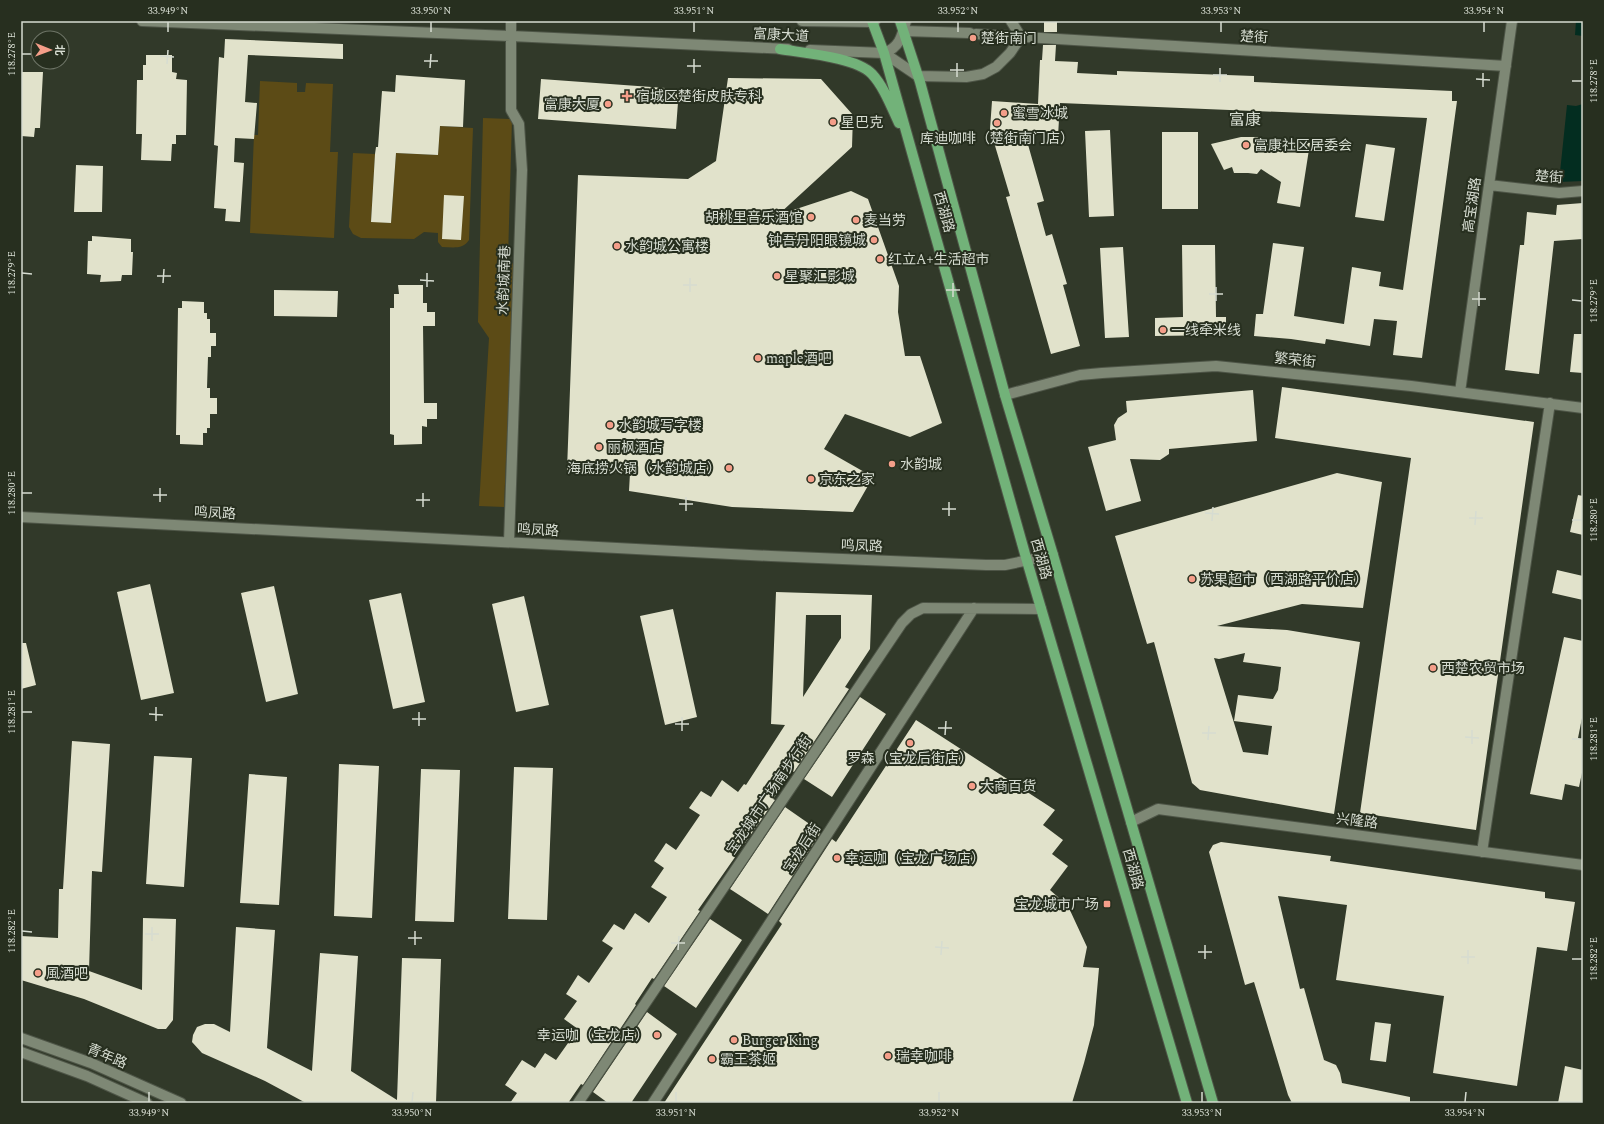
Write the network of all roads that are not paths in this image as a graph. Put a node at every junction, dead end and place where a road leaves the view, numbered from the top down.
1 (142, 21) edge
2 (511, 21) edge
3 (802, 21) edge
4 (873, 21) edge
5 (900, 21) edge
6 (1011, 21) edge
7 (1512, 21) edge
8 (905, 26) edge
9 (511, 36) junction
10 (1021, 37) junction
11 (780, 49) junction
12 (884, 53) junction
13 (1506, 66) junction
14 (918, 76) junction
15 (912, 150) junction
16 (1489, 185) junction
17 (1583, 191) edge
18 (1460, 392) junction
19 (1005, 395) junction
20 (1550, 403) junction
21 (1583, 408) edge
22 (21, 517) edge
23 (508, 542) junction
24 (1054, 555) junction
25 (1027, 560) junction
26 (974, 608) junction
27 (1041, 609) junction
28 (1131, 822) junction
29 (1482, 852) junction
30 (1583, 865) edge
31 (21, 1038) edge
32 (21, 1052) edge
33 (147, 1103) edge
34 (181, 1103) edge
35 (578, 1103) edge
36 (653, 1103) edge
37 (1187, 1103) edge
38 (1213, 1103) edge

1 - 9 street, 富康大道
2 - 9 street, 水韵城南巷
3 - 4 street, 富康大道
4 - 12 main road, 西湖路
5 - 8 main road, 西湖路
6 - 10 street
7 - 13 street, 高宝湖路
8 - 10 street, 楚街
8 - 12 street
8 - 14 main road, 西湖路
9 - 11 street, 富康大道
9 - 23 street, 水韵城南巷
10 - 13 street, 楚街
10 - 14 street
11 - 12 street, 富康大道
11 - 15 main road
12 - 14 street
12 - 15 main road, 西湖路
13 - 16 street, 高宝湖路
14 - 19 main road, 西湖路
15 - 25 main road, 西湖路
16 - 17 street, 楚街
16 - 18 street, 高宝湖路
18 - 19 street, 繁荣街
18 - 20 street, 繁荣街
19 - 24 main road, 西湖路
20 - 21 street, 繁荣街
20 - 29 street
22 - 23 street, 鸣凤路
23 - 25 street, 鸣凤路
24 - 25 street, 鸣凤路
24 - 28 main road, 西湖路
25 - 27 main road, 西湖路
26 - 27 street, 宝龙城市广场南步行街
26 - 35 street, 宝龙城市广场南步行街
26 - 36 street, 宝龙后街
27 - 37 main road, 西湖路
28 - 29 street, 兴隆路
28 - 38 main road, 西湖路
29 - 30 street, 兴隆路
31 - 34 street, 青年路
32 - 33 street, 青年路

